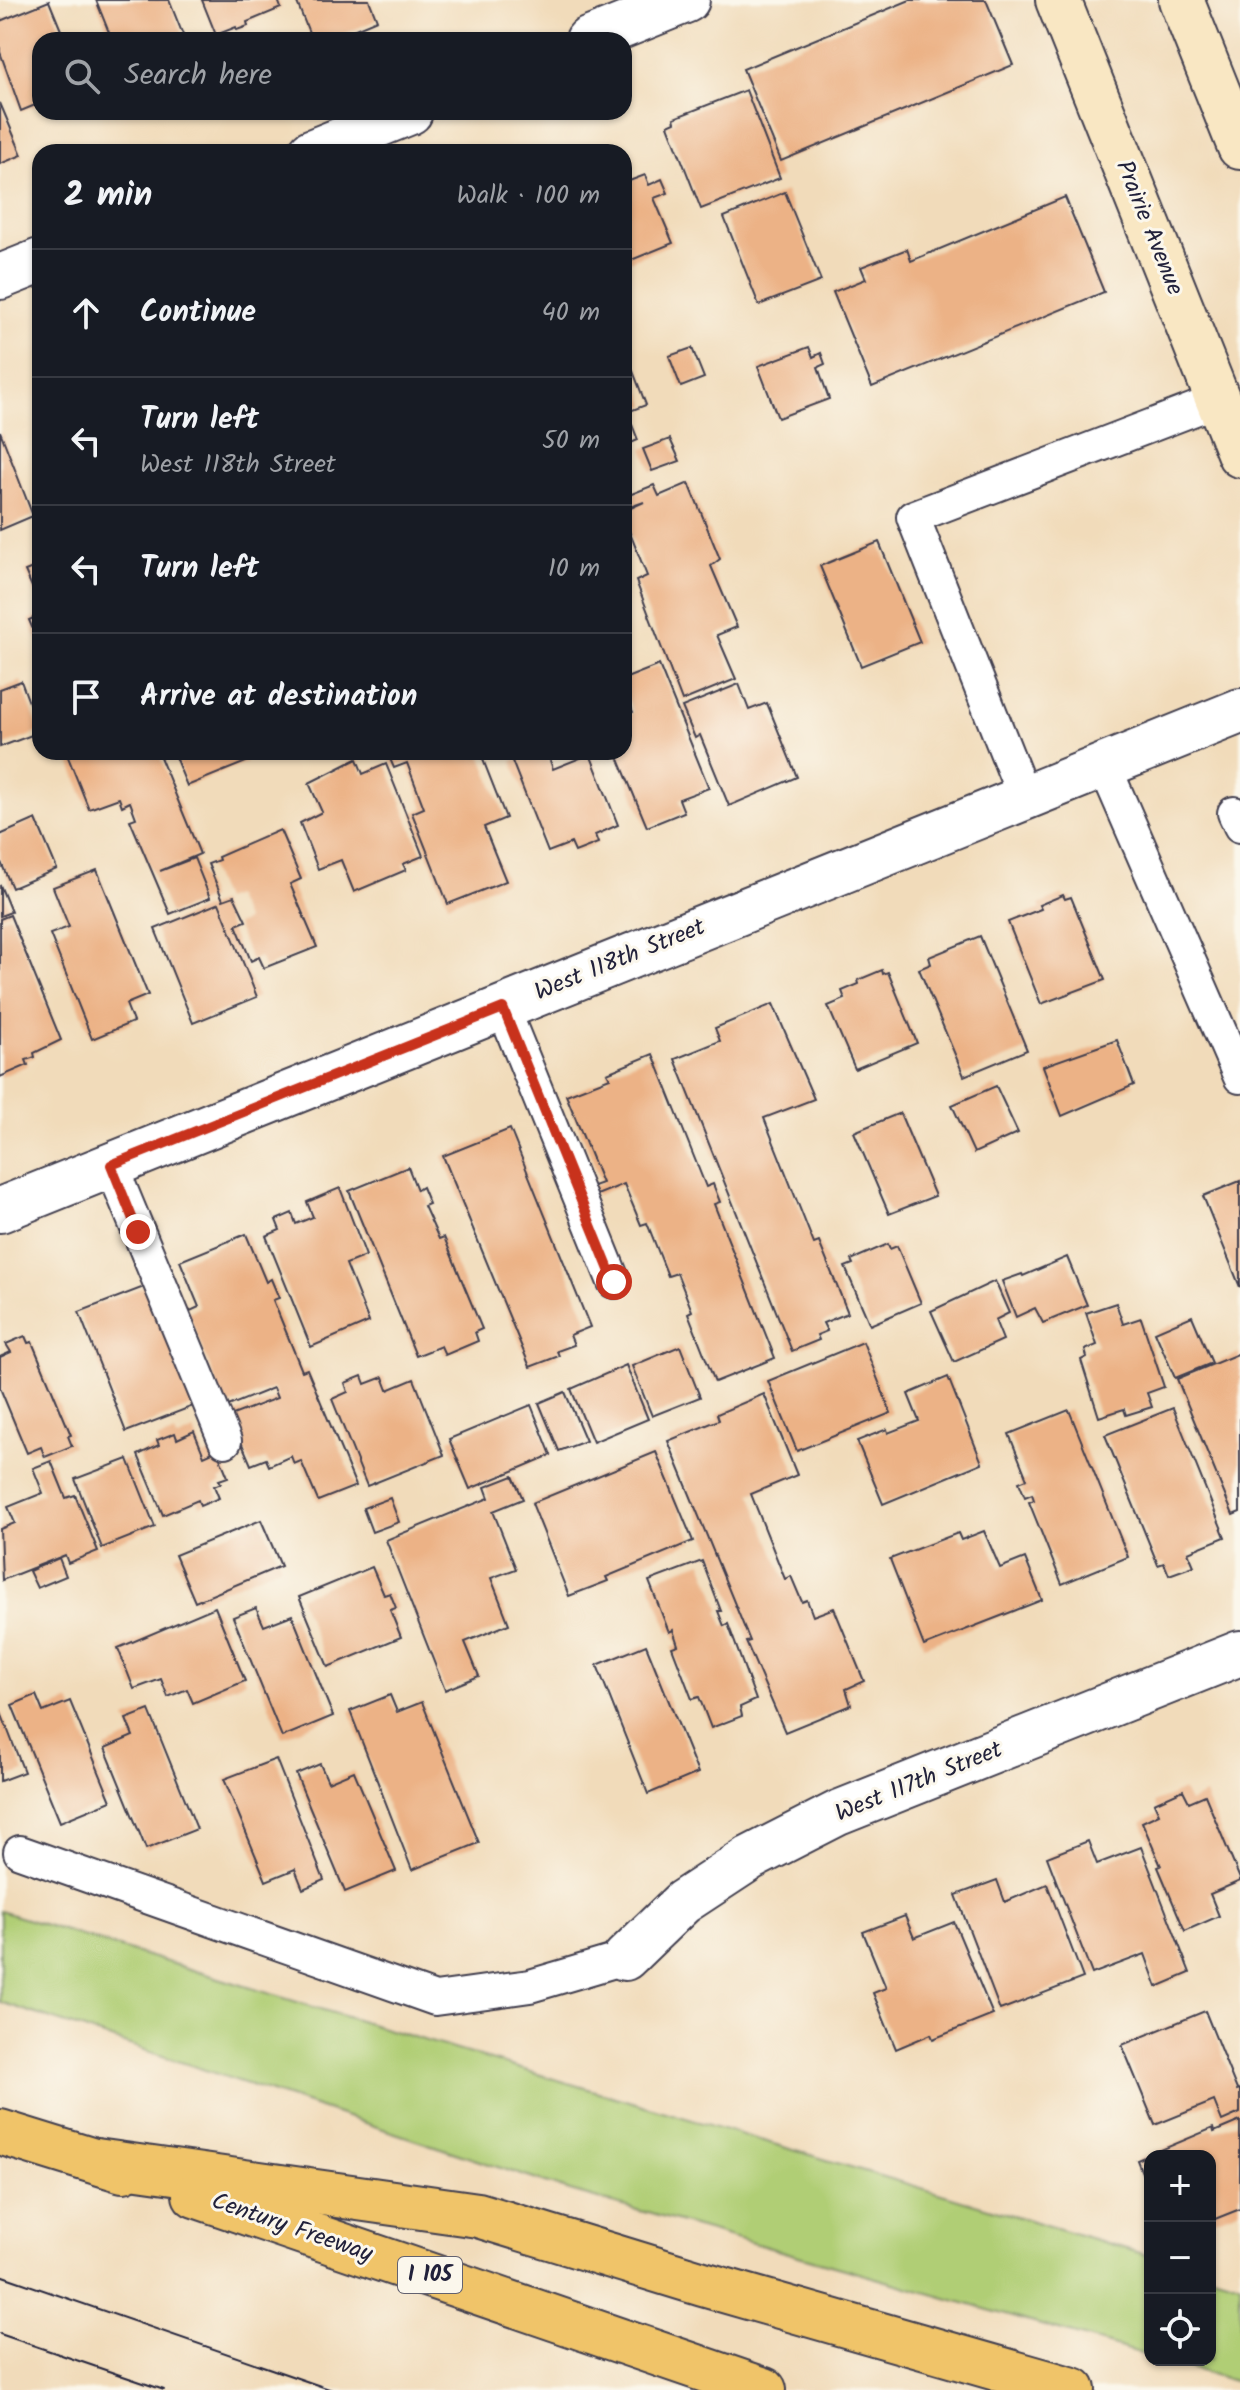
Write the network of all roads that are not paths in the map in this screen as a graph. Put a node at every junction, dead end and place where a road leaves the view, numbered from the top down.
1 (687, 0) edge
2 (1058, 0) edge
3 (1181, 0) edge
4 (608, 32) edge
5 (390, 120) edge
6 (331, 144) edge
7 (1240, 147) edge
8 (32, 264) edge
9 (0, 277) edge
10 (1218, 400) junction
11 (1240, 455) edge
12 (1240, 711) edge
13 (1104, 765) junction
14 (1024, 797) junction
15 (503, 1008) junction
16 (1240, 1077) edge
17 (111, 1165) junction
18 (0, 1210) edge
19 (614, 1282) dead end
20 (225, 1441) dead end
21 (1240, 1653) edge
22 (20, 1852) dead end
23 (625, 1958) joint
24 (0, 2132) edge
25 (96, 2161) junction
26 (764, 2390) edge
27 (1073, 2390) edge

1 - 4 street
2 - 10 main road, Prairie Avenue
3 - 7 main road
5 - 6 street
8 - 9 street
10 - 11 main road, Prairie Avenue
10 - 14 lane
12 - 13 street, West 118th Street
13 - 14 street, West 118th Street
13 - 16 lane
14 - 15 street, West 118th Street
15 - 17 street, West 118th Street
15 - 19 lane
17 - 18 street, West 118th Street
17 - 20 lane
21 - 23 street, West 117th Street
22 - 23 lane
24 - 25 highway, Century Freeway / I 105
25 - 26 highway, Century Freeway / I 105
25 - 27 highway

